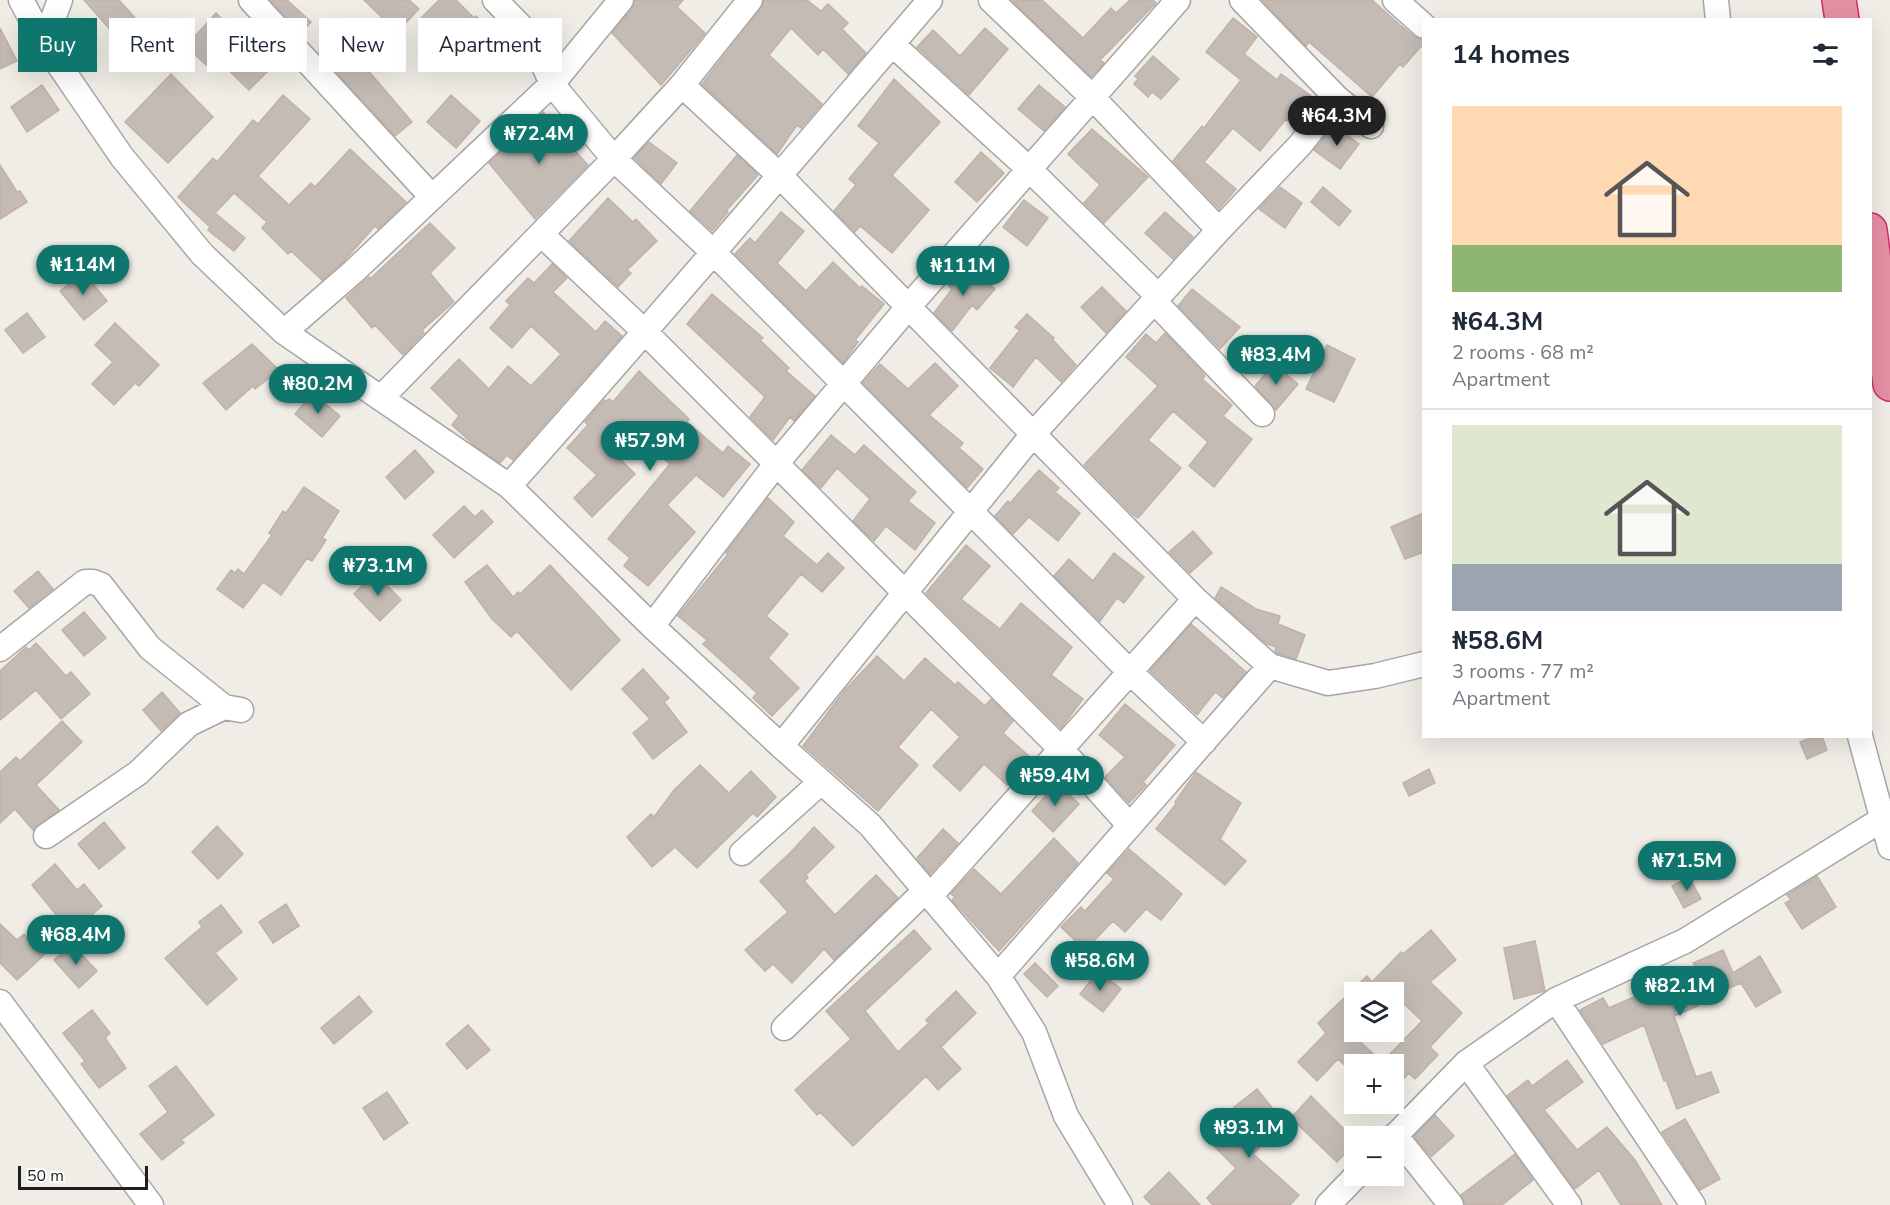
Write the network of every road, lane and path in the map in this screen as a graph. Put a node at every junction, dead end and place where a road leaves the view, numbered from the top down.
1 (21, 0) edge
2 (60, 0) edge
3 (251, 0) edge
4 (495, 0) edge
5 (621, 0) edge
6 (750, 0) edge
7 (930, 0) edge
8 (991, 0) edge
9 (1178, 0) edge
10 (1242, 0) edge
11 (1395, 0) edge
12 (1716, 0) edge
13 (1839, 0) edge
14 (31, 18) edge
15 (53, 18) edge
16 (1718, 18) edge
17 (1842, 18) edge
18 (1422, 24) edge
19 (892, 44) junction
20 (64, 72) edge
21 (552, 84) junction
22 (682, 85) junction
23 (1092, 98) junction
24 (1337, 98) junction
25 (1371, 126) dead end
26 (614, 159) junction
27 (1029, 169) junction
28 (780, 175) junction
29 (432, 197) junction
30 (1219, 230) junction
31 (541, 234) junction
32 (1872, 245) edge
33 (712, 251) junction
34 (1156, 299) junction
35 (909, 306) junction
36 (284, 332) junction
37 (646, 333) junction
38 (844, 384) junction
39 (1890, 384) edge
40 (381, 398) junction
41 (1262, 414) dead end
42 (1035, 433) junction
43 (776, 464) junction
44 (509, 486) junction
45 (969, 511) junction
46 (904, 592) junction
47 (1194, 599) junction
48 (652, 626) junction
49 (0, 649) edge
50 (1422, 664) edge
51 (1270, 666) junction
52 (1130, 672) junction
53 (1860, 738) edge
54 (1204, 742) junction
55 (781, 746) junction
56 (1061, 749) junction
57 (821, 782) junction
58 (1881, 820) junction
59 (1130, 826) junction
60 (46, 836) dead end
61 (1890, 847) edge
62 (742, 854) dead end
63 (928, 893) junction
64 (998, 976) junction
65 (1556, 1000) junction
66 (0, 1002) edge
67 (784, 1028) dead end
68 (1466, 1063) junction
69 (1404, 1126) edge
70 (1404, 1148) edge
71 (1346, 1186) edge
72 (151, 1205) edge
73 (1120, 1205) edge
74 (1328, 1205) edge
75 (1451, 1205) edge
76 (1569, 1205) edge
77 (1693, 1205) edge

1 - 14 street
2 - 15 street
3 - 29 street
4 - 21 street
5 - 21 street
6 - 22 street
7 - 19 street
8 - 23 street
9 - 23 street
10 - 24 street
11 - 18 street
12 - 16 street
13 - 17 highway
19 - 27 street
19 - 28 street
20 - 36 street
21 - 26 street
21 - 29 street
22 - 26 street
22 - 28 street
23 - 27 street
23 - 30 street
24 - 25 street
24 - 30 street
26 - 31 street
26 - 33 street
27 - 34 street
27 - 35 street
28 - 33 street
28 - 35 street
29 - 36 street
30 - 34 street
31 - 37 street
31 - 40 street
32 - 39 highway
33 - 37 street
33 - 38 street
34 - 41 street
34 - 42 street
35 - 38 street
35 - 42 street
36 - 40 street
37 - 43 street
37 - 44 street
38 - 43 street
38 - 45 street
40 - 44 street
42 - 45 street
42 - 47 street
43 - 46 street
43 - 48 street
44 - 48 street
45 - 46 street
45 - 52 street
46 - 55 street
46 - 56 street
47 - 51 street
47 - 52 street
48 - 55 street
49 - 60 street
50 - 51 street
51 - 54 street
52 - 54 street
52 - 56 street
53 - 58 street
54 - 59 street
55 - 57 street
56 - 59 street
56 - 63 street
57 - 62 street
57 - 63 street
58 - 61 street
58 - 65 street
59 - 64 street
63 - 64 street
63 - 67 street
64 - 73 street
65 - 68 street
65 - 77 street
66 - 72 street
68 - 69 street
68 - 76 street
70 - 75 street
71 - 74 street

